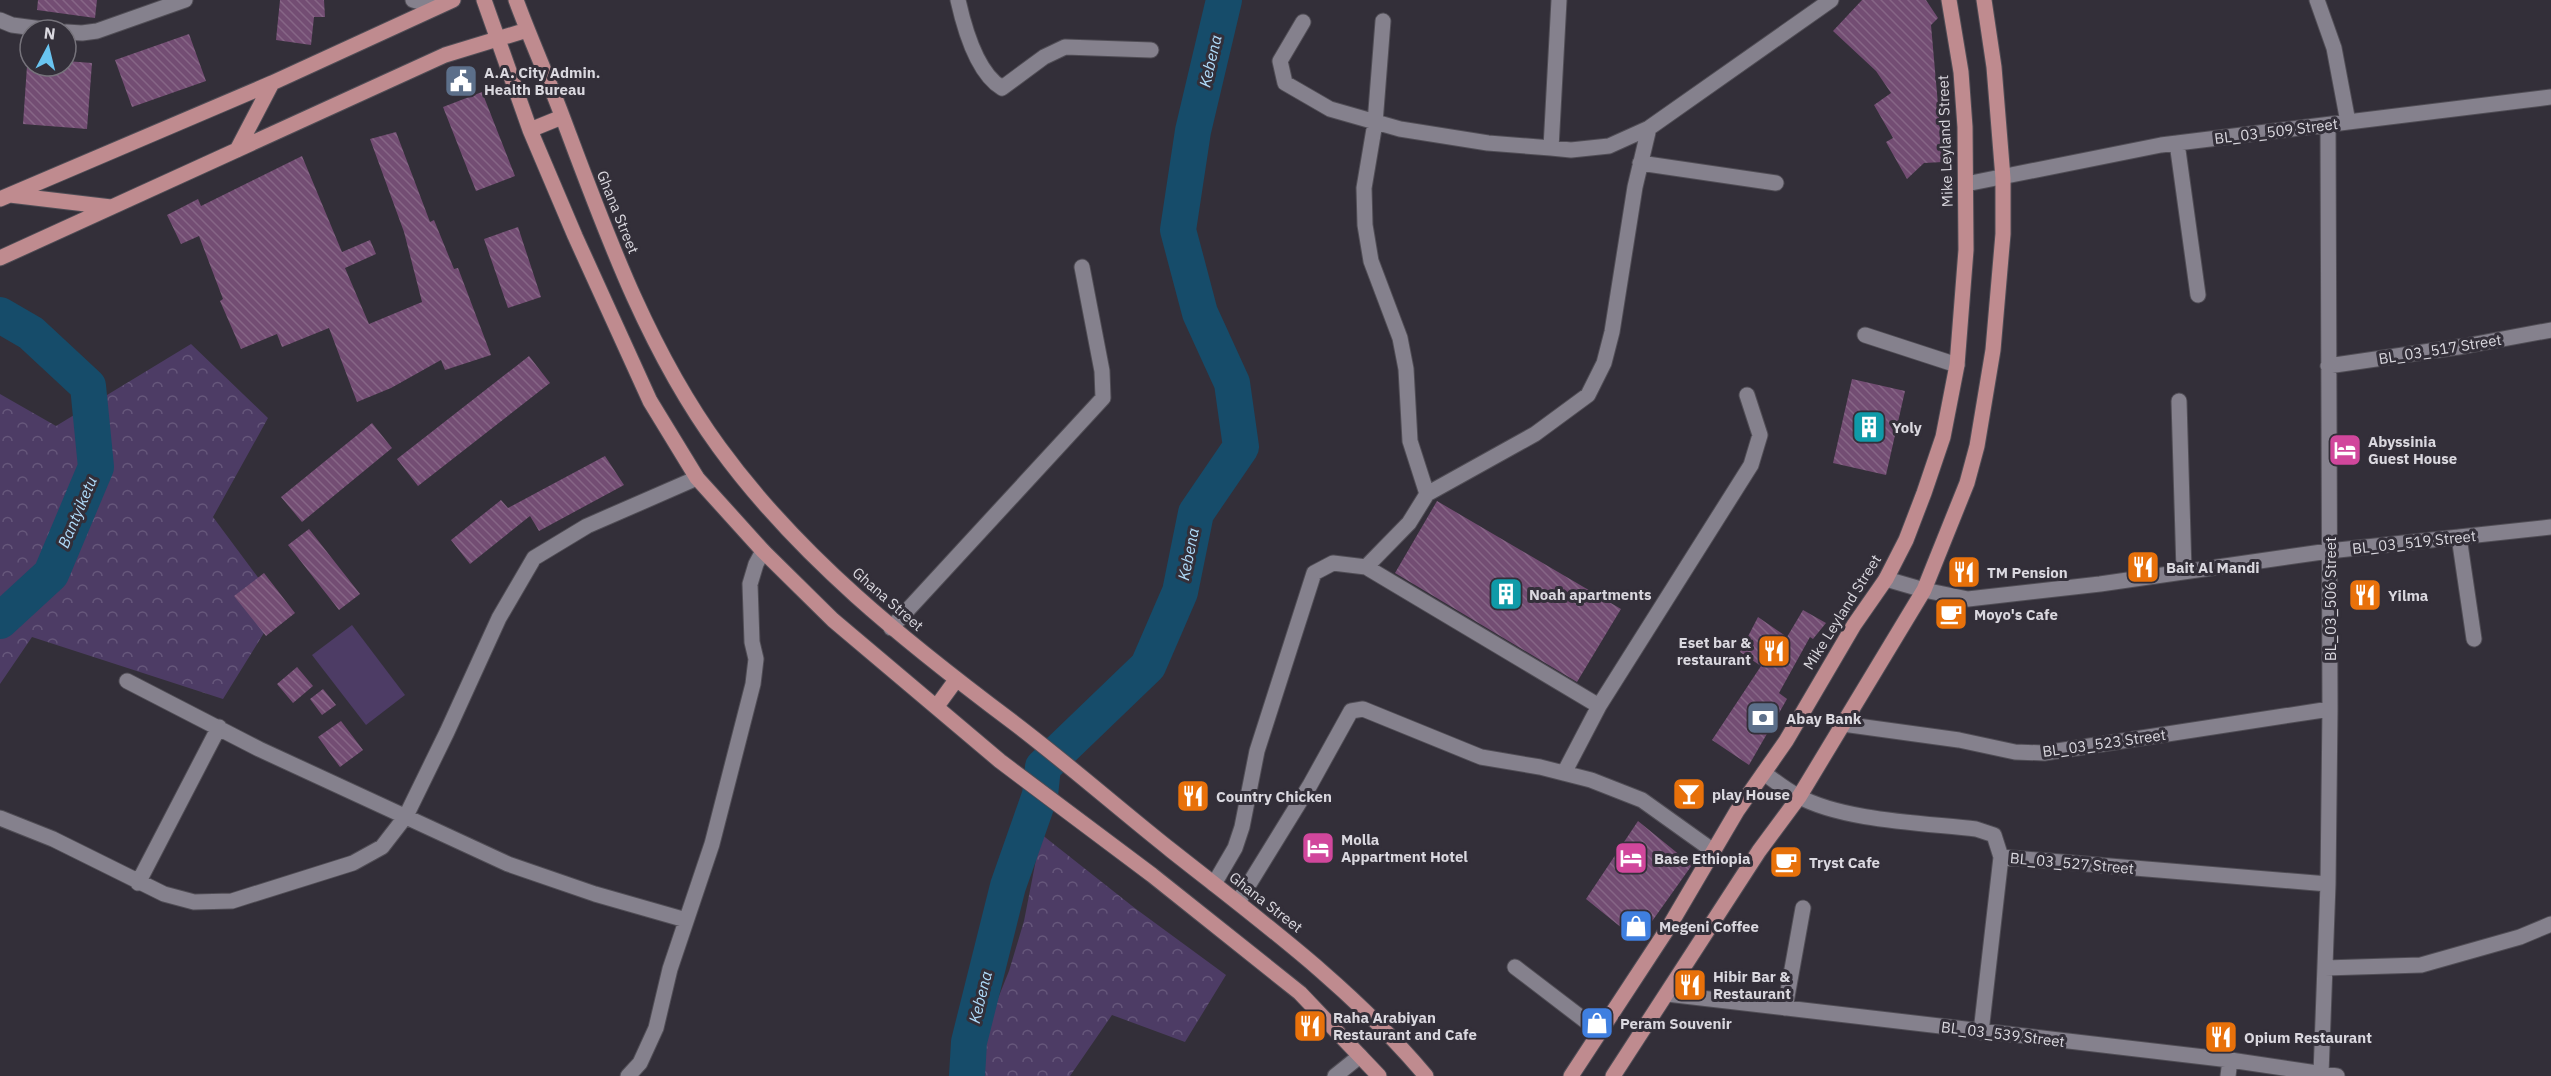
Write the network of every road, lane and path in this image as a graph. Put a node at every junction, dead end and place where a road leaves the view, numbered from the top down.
1 (185, 0) edge
2 (413, 0) edge
3 (453, 0) edge
4 (484, 0) edge
5 (516, 0) edge
6 (958, 0) edge
7 (1559, 0) edge
8 (1831, 0) edge
9 (1949, 0) edge
10 (1984, 0) edge
11 (2317, 0) edge
12 (435, 6) junction
13 (1810, 6) edge
14 (0, 20) edge
15 (1383, 21) dead end
16 (1303, 22) dead end
17 (18, 26) edge
18 (527, 30) junction
19 (78, 33) edge
20 (498, 38) junction
21 (1151, 50) dead end
22 (272, 83) junction
23 (2551, 98) edge
24 (562, 117) junction
25 (2348, 122) junction
26 (1375, 123) junction
27 (2328, 125) junction
28 (1649, 128) junction
29 (530, 130) junction
30 (2177, 143) junction
31 (1551, 148) junction
32 (237, 150) junction
33 (1640, 164) junction
34 (2003, 178) junction
35 (1776, 183) dead end
36 (1966, 184) junction
37 (4, 197) edge
38 (111, 207) junction
39 (0, 258) edge
40 (1082, 267) dead end
41 (2198, 295) dead end
42 (2551, 330) edge
43 (1865, 335) dead end
44 (1957, 365) junction
45 (2328, 366) junction
46 (1747, 395) dead end
47 (2179, 401) dead end
48 (697, 478) junction
49 (1427, 494) junction
50 (2551, 527) edge
51 (2459, 537) junction
52 (763, 551) junction
53 (2330, 551) junction
54 (1366, 567) junction
55 (2184, 571) junction
56 (1886, 579) junction
57 (1924, 590) junction
58 (891, 627) junction
59 (2474, 639) dead end
60 (956, 680) junction
61 (127, 681) dead end
62 (937, 706) junction
63 (1599, 706) junction
64 (2330, 709) junction
65 (1843, 723) junction
66 (219, 727) junction
67 (1564, 773) junction
68 (1764, 773) junction
69 (1799, 797) junction
70 (406, 816) junction
71 (0, 818) edge
72 (1712, 850) junction
73 (2001, 857) junction
74 (138, 883) junction
75 (1214, 884) junction
76 (2328, 884) junction
77 (1238, 902) junction
78 (1803, 908) dead end
79 (686, 920) junction
80 (2551, 924) edge
81 (1515, 967) dead end
82 (2325, 968) junction
83 (1667, 994) junction
84 (1785, 1008) junction
85 (1600, 1032) junction
86 (1981, 1032) junction
87 (1360, 1056) junction
88 (2230, 1060) junction
89 (2321, 1074) junction
90 (628, 1076) edge
91 (1335, 1076) edge
92 (1379, 1076) edge
93 (1426, 1076) edge
94 (1571, 1076) edge
95 (1613, 1076) edge
96 (2228, 1076) edge
97 (2337, 1076) edge

1 - 19 street
2 - 12 street
3 - 12 main road
4 - 20 main road
5 - 18 main road, Ghana Street
6 - 21 street
7 - 31 street
8 - 13 street
9 - 36 main road, Mike Leyland Street
10 - 34 main road
11 - 25 street
12 - 22 main road
13 - 28 street
14 - 17 street
15 - 26 street
16 - 26 street
18 - 20 main road
18 - 24 main road, Ghana Street
20 - 29 main road
20 - 32 main road
22 - 32 main road
22 - 37 main road
23 - 25 street, BL_03_509 Street
24 - 29 main road
24 - 58 main road, Ghana Street
25 - 27 street, BL_03_509 Street
26 - 31 street
26 - 49 street
27 - 30 street, BL_03_509 Street
27 - 45 street, BL_03_506 Street
28 - 31 street
28 - 33 street
29 - 48 main road
30 - 34 street, BL_03_509 Street
30 - 41 street
32 - 38 main road
33 - 35 street
33 - 49 street
34 - 36 street, BL_03_509 Street
34 - 57 main road
36 - 44 main road, Mike Leyland Street
37 - 38 main road
38 - 39 main road
40 - 58 street
42 - 45 street, BL_03_517 Street
43 - 44 street
44 - 56 main road, Mike Leyland Street
45 - 53 street, BL_03_506 Street
46 - 63 street
47 - 55 street
48 - 52 main road
48 - 70 street
49 - 54 street
50 - 51 street, BL_03_519 Street
51 - 53 street, BL_03_519 Street
51 - 59 street
52 - 62 main road
52 - 79 street
53 - 55 street, BL_03_519 Street
53 - 64 street, BL_03_506 Street
54 - 63 street
54 - 75 street
55 - 57 street, BL_03_519 Street
56 - 57 street, BL_03_519 Street
56 - 68 main road, Mike Leyland Street
57 - 65 main road
58 - 60 main road, Ghana Street
60 - 62 main road
60 - 75 main road, Ghana Street
61 - 66 street
62 - 87 main road
63 - 67 street
64 - 65 street, BL_03_523 Street
64 - 76 street, BL_03_506 Street
65 - 69 main road
66 - 70 street
66 - 74 street
67 - 72 street
67 - 77 street
68 - 69 street
68 - 72 main road, Mike Leyland Street
69 - 73 street, BL_03_527 Street
69 - 83 main road
70 - 74 street
70 - 79 street
71 - 74 street
72 - 85 main road, Mike Leyland Street
73 - 76 street, BL_03_527 Street
73 - 86 street
75 - 77 main road, Ghana Street
76 - 82 street, BL_03_506 Street
77 - 93 main road, Ghana Street
78 - 84 street
79 - 90 street
80 - 82 street
81 - 85 street
82 - 89 street, BL_03_506 Street
83 - 84 street, BL_03_539 Street
83 - 95 main road
84 - 86 street, BL_03_539 Street
85 - 94 main road, Mike Leyland Street
86 - 88 street, BL_03_539 Street
87 - 91 street
87 - 92 main road
88 - 89 street, BL_03_539 Street
88 - 96 street
89 - 97 street, BL_03_539 Street

